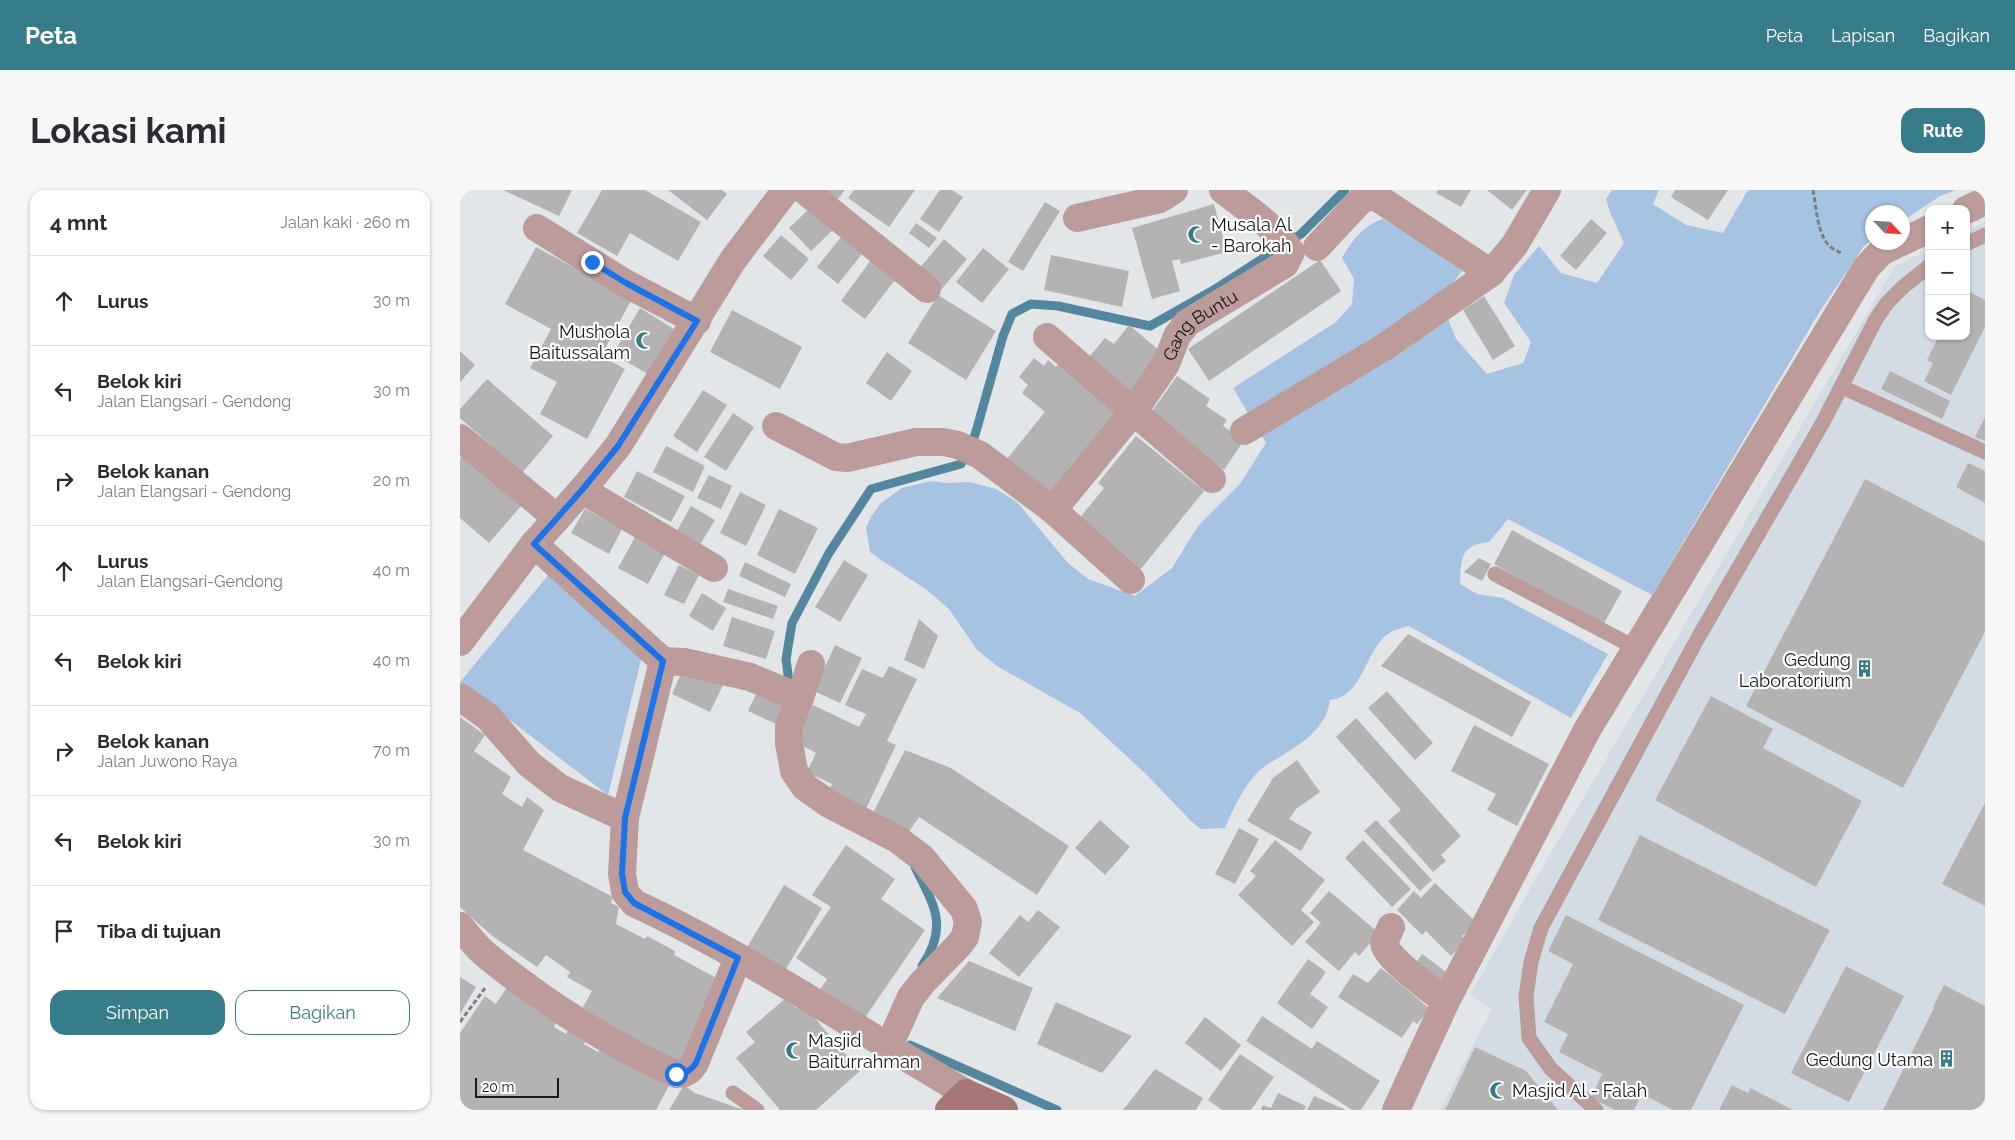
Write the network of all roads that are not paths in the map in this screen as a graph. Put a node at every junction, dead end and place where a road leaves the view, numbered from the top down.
1 (786, 190) edge
2 (804, 190) edge
3 (1174, 190) edge
4 (1223, 190) edge
5 (1547, 190) edge
6 (1985, 201) edge
7 (1970, 208) edge
8 (1077, 218) dead end
9 (537, 228) dead end
10 (1925, 231) edge
11 (1985, 236) edge
12 (1910, 238) edge
13 (1970, 242) edge
14 (1317, 247) dead end
15 (1885, 250) edge
16 (1925, 269) edge
17 (1491, 273) junction
18 (927, 289) dead end
19 (697, 321) junction
20 (1047, 337) dead end
21 (1842, 387) junction
22 (1133, 412) junction
23 (776, 426) dead end
24 (1244, 431) dead end
25 (460, 438) edge
26 (1985, 452) edge
27 (1212, 479) dead end
28 (582, 490) junction
29 (1052, 510) junction
30 (557, 518) junction
31 (534, 544) junction
32 (714, 568) dead end
33 (1496, 574) dead end
34 (1130, 580) dead end
35 (460, 642) edge
36 (1636, 648) junction
37 (663, 661) junction
38 (811, 664) dead end
39 (792, 695) junction
40 (460, 697) edge
41 (625, 818) junction
42 (460, 926) edge
43 (1391, 927) dead end
44 (738, 958) junction
45 (1446, 1001) junction
46 (891, 1040) junction
47 (733, 1093) dead end
48 (958, 1102) edge
49 (757, 1110) edge
50 (1004, 1110) edge
51 (1396, 1110) edge
52 (1596, 1110) edge

1 - 19 street
2 - 18 street
3 - 8 street
4 - 22 street, Gang Buntu
5 - 17 street
6 - 7 street
9 - 19 street
10 - 12 street
11 - 13 lane
14 - 17 street
15 - 36 street
16 - 21 lane
17 - 24 street
19 - 28 street
20 - 22 street
21 - 26 lane
21 - 52 lane
22 - 27 street
22 - 29 street, Gang Buntu
23 - 29 street
25 - 30 street
28 - 30 street
28 - 32 street
29 - 34 street
30 - 31 street
31 - 35 street
31 - 37 street
33 - 36 lane
36 - 45 street
37 - 39 street
37 - 41 street
38 - 39 street
39 - 46 street
40 - 41 street
41 - 44 street
42 - 44 street
43 - 45 street
44 - 46 street
45 - 51 street
46 - 48 street
47 - 49 lane
48 - 50 main road

